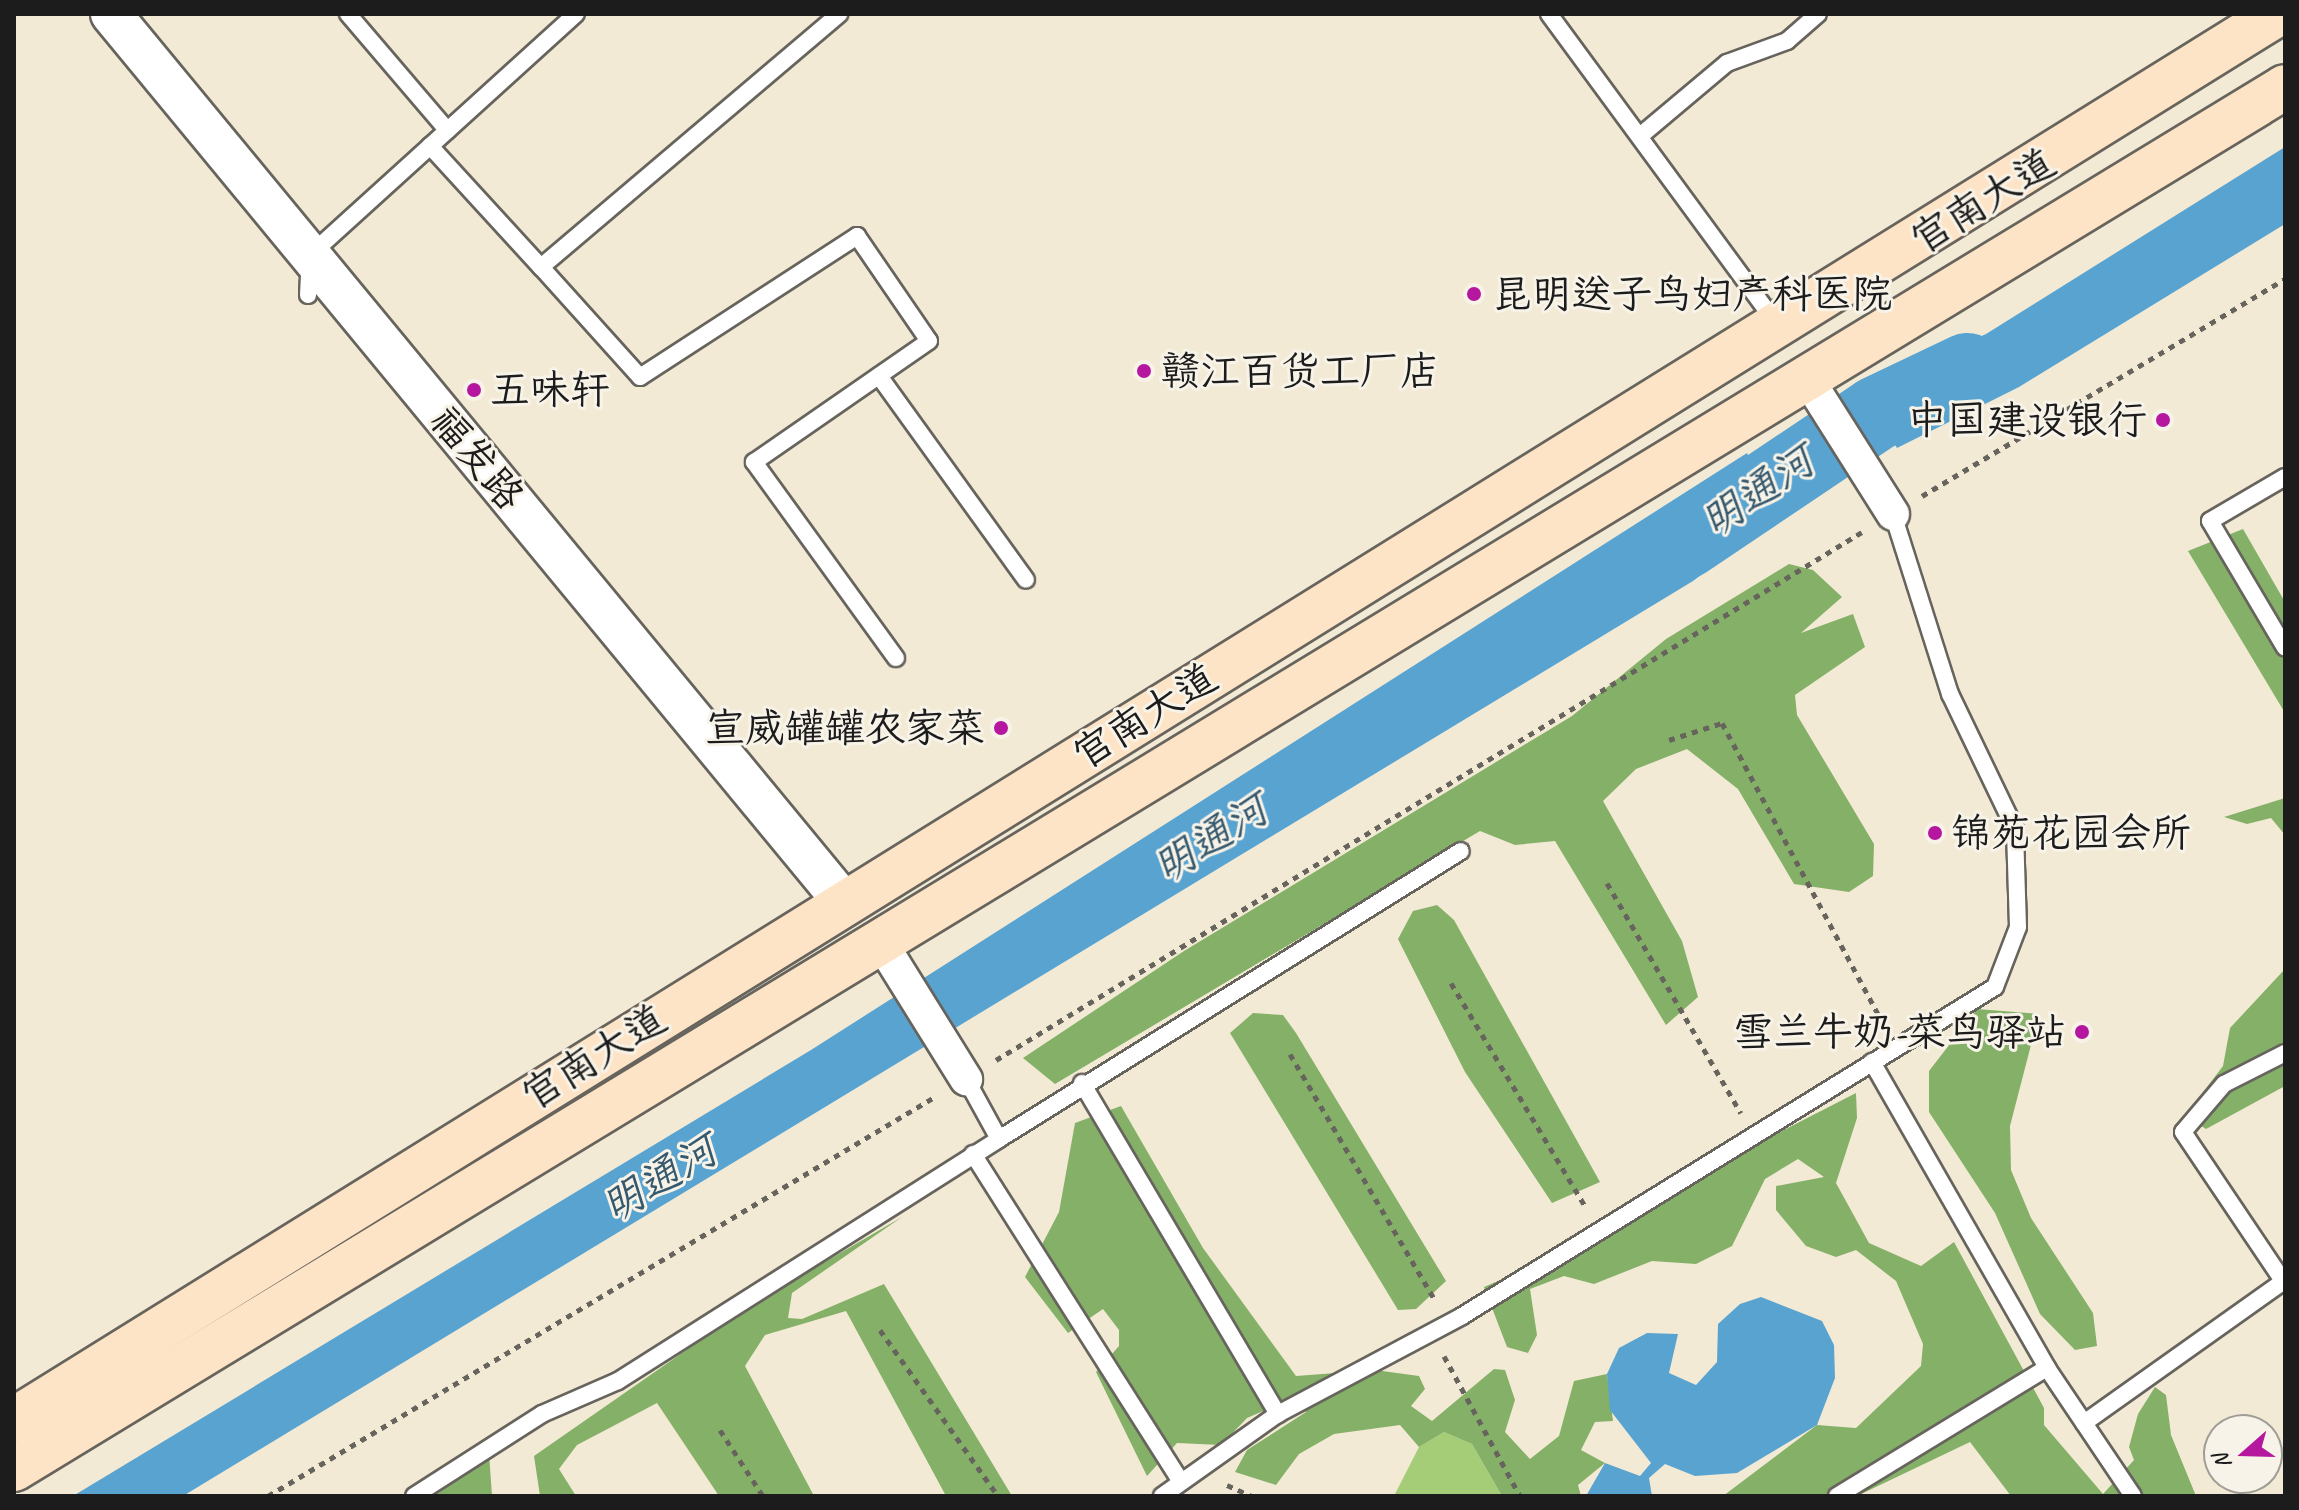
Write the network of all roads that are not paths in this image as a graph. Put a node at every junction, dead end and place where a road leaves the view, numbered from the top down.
1 (111, 14) edge
2 (348, 14) edge
3 (576, 14) edge
4 (839, 14) edge
5 (1549, 14) edge
6 (1818, 14) edge
7 (2277, 14) edge
8 (2285, 87) edge
9 (447, 130) junction
10 (1640, 136) junction
11 (430, 146) junction
12 (310, 255) junction
13 (541, 267) junction
14 (308, 295) dead end
15 (1778, 326) junction
16 (879, 376) junction
17 (1807, 378) junction
18 (2285, 477) edge
19 (1893, 514) joint
20 (1026, 580) dead end
21 (2285, 648) edge
22 (896, 658) dead end
23 (1461, 851) dead end
24 (843, 901) junction
25 (880, 941) junction
26 (2285, 1053) edge
27 (1872, 1062) junction
28 (966, 1079) joint
29 (1082, 1083) junction
30 (999, 1139) junction
31 (973, 1154) junction
32 (2284, 1282) edge
33 (2047, 1368) junction
34 (1278, 1414) junction
35 (14, 1420) edge
36 (2084, 1423) junction
37 (14, 1469) edge
38 (1181, 1482) junction
39 (414, 1496) edge
40 (1162, 1496) edge
41 (1837, 1496) edge
42 (2133, 1496) edge

1 - 12 street, 福发路
2 - 9 lane
3 - 9 lane
4 - 13 lane
5 - 10 lane
6 - 10 lane
7 - 15 main road, 官南大道
8 - 17 main road, 官南大道
9 - 11 lane
10 - 15 lane
11 - 12 lane
11 - 13 lane
12 - 14 lane
12 - 24 street, 福发路
13 - 16 lane
15 - 24 main road, 官南大道
16 - 20 lane
16 - 22 lane
17 - 19 street
17 - 25 main road, 官南大道
18 - 21 lane
19 - 27 lane
23 - 29 lane
24 - 35 main road, 官南大道
25 - 28 street
25 - 37 main road, 官南大道
26 - 32 lane
27 - 33 lane
27 - 34 lane
28 - 30 lane
29 - 30 lane
29 - 34 lane
30 - 31 lane
31 - 38 lane
31 - 39 lane
32 - 36 lane
33 - 36 lane
33 - 41 lane
34 - 38 lane
36 - 42 lane
38 - 40 lane

